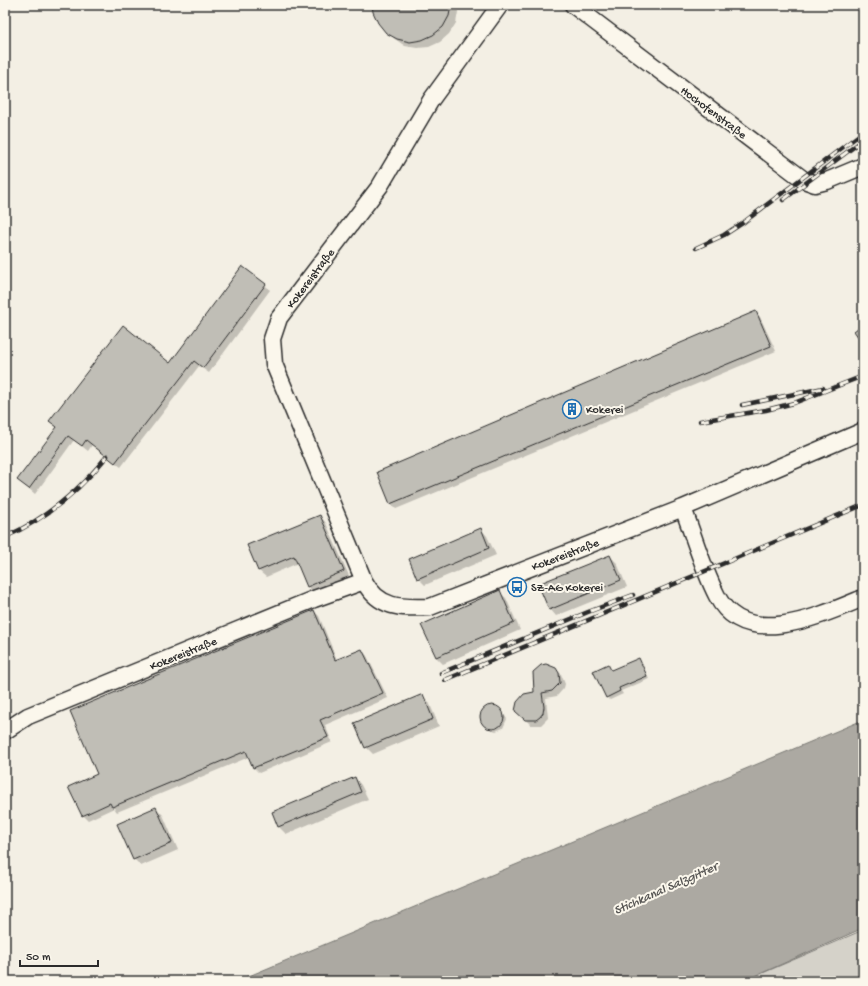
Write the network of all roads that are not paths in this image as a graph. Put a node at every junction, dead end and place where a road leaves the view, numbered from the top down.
1 (500, 5) edge
2 (573, 5) edge
3 (863, 166) edge
4 (863, 432) edge
5 (683, 508) junction
6 (364, 581) junction
7 (863, 598) edge
8 (5, 731) edge

1 - 6 lane, Kokereistraße
2 - 3 lane, Hochofenstraße
4 - 5 lane, Kokereistraße
5 - 6 lane, Kokereistraße
5 - 7 lane
6 - 8 lane, Kokereistraße

